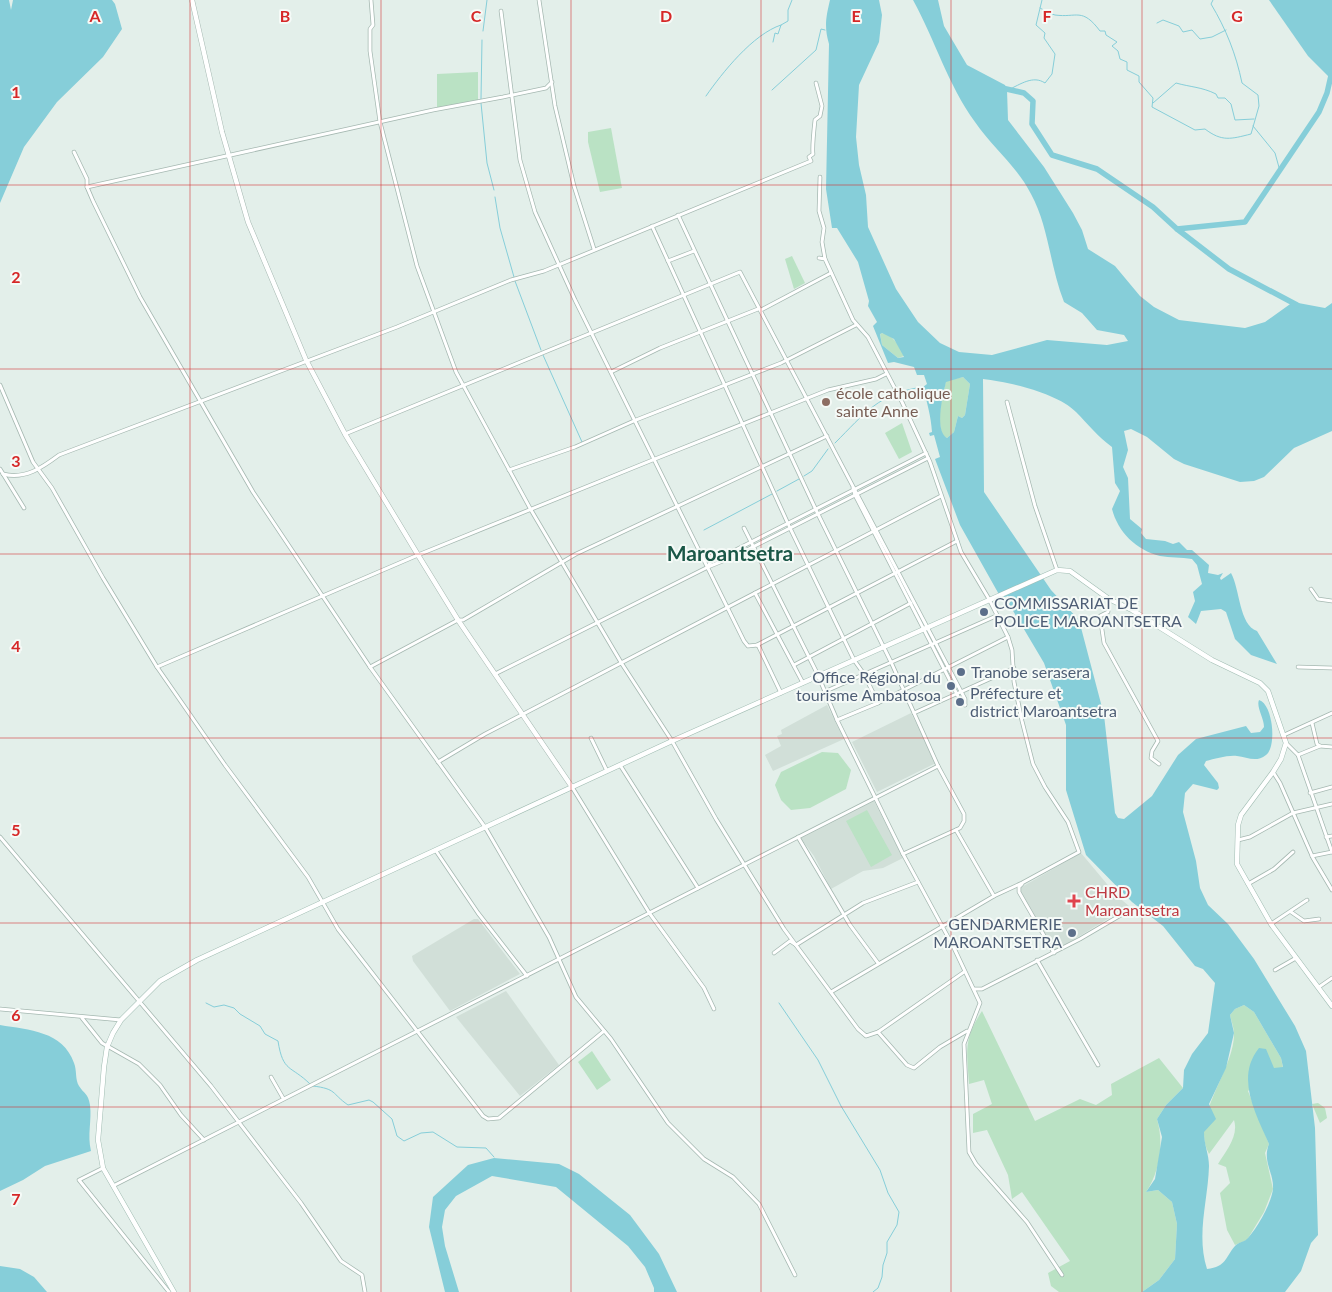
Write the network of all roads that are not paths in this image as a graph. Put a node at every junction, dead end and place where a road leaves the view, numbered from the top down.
1 (192, 0) edge
2 (371, 0) edge
3 (539, 0) edge
4 (501, 11) dead end
5 (552, 82) junction
6 (816, 83) dead end
7 (510, 95) junction
8 (380, 122) junction
9 (74, 152) dead end
10 (228, 156) junction
11 (820, 177) dead end
12 (87, 187) junction
13 (678, 215) junction
14 (652, 226) junction
15 (594, 249) junction
16 (694, 251) junction
17 (820, 258) dead end
18 (826, 259) junction
19 (668, 261) junction
20 (560, 264) junction
21 (831, 273) junction
22 (710, 284) junction
23 (684, 296) junction
24 (760, 309) junction
25 (433, 312) junction
26 (728, 322) junction
27 (856, 325) junction
28 (701, 332) junction
29 (592, 333) junction
30 (306, 360) junction
31 (787, 360) junction
32 (611, 372) junction
33 (753, 374) junction
34 (886, 374) junction
35 (725, 384) junction
36 (0, 385) edge
37 (464, 385) junction
38 (808, 399) junction
39 (200, 402) junction
40 (1006, 402) dead end
41 (771, 413) junction
42 (636, 420) junction
43 (743, 424) junction
44 (345, 434) junction
45 (827, 436) junction
46 (926, 453) junction
47 (790, 454) junction
48 (928, 458) junction
49 (655, 459) junction
50 (763, 466) junction
51 (0, 469) edge
52 (39, 469) junction
53 (509, 470) junction
54 (3, 474) junction
55 (855, 492) junction
56 (941, 496) junction
57 (678, 506) junction
58 (24, 508) dead end
59 (531, 510) junction
60 (817, 512) junction
61 (789, 526) junction
62 (744, 528) dead end
63 (877, 528) junction
64 (872, 530) junction
65 (957, 541) junction
66 (753, 544) junction
67 (836, 552) junction
68 (418, 555) junction
69 (562, 562) junction
70 (809, 566) junction
71 (708, 567) junction
72 (1056, 570) junction
73 (900, 571) junction
74 (895, 573) junction
75 (772, 584) junction
76 (1311, 589) dead end
77 (857, 592) junction
78 (756, 593) junction
79 (323, 598) junction
80 (989, 599) junction
81 (1109, 599) junction
82 (1332, 601) edge
83 (911, 603) junction
84 (728, 607) junction
85 (830, 607) junction
86 (996, 616) junction
87 (458, 620) junction
88 (598, 623) junction
89 (872, 625) junction
90 (793, 627) junction
91 (926, 627) junction
92 (778, 634) junction
93 (1008, 637) junction
94 (844, 639) junction
95 (934, 643) junction
96 (757, 645) junction
97 (884, 647) junction
98 (808, 657) junction
99 (854, 660) junction
100 (891, 662) junction
101 (622, 664) junction
102 (794, 665) junction
103 (157, 667) junction
104 (370, 667) junction
105 (1298, 667) dead end
106 (946, 668) junction
107 (1014, 668) junction
108 (1332, 668) edge
109 (494, 674) junction
110 (864, 674) junction
111 (818, 676) junction
112 (803, 683) junction
113 (905, 690) junction
114 (824, 692) junction
115 (781, 693) junction
116 (959, 693) junction
117 (878, 703) junction
118 (914, 713) junction
119 (1332, 713) edge
120 (523, 715) junction
121 (837, 720) junction
122 (1312, 723) junction
123 (1284, 735) junction
124 (591, 738) dead end
125 (672, 741) junction
126 (1286, 743) junction
127 (1320, 746) junction
128 (1332, 747) edge
129 (1298, 755) junction
130 (438, 762) junction
131 (1159, 764) dead end
132 (620, 765) junction
133 (938, 766) junction
134 (607, 771) junction
135 (1273, 772) junction
136 (572, 787) junction
137 (1332, 787) edge
138 (1310, 794) junction
139 (875, 798) junction
140 (1332, 804) edge
141 (1316, 808) junction
142 (1293, 813) junction
143 (486, 827) junction
144 (956, 830) junction
145 (1332, 836) edge
146 (0, 837) edge
147 (798, 837) junction
148 (1326, 837) junction
149 (1238, 840) junction
150 (436, 850) junction
151 (1293, 852) dead end
152 (1332, 852) edge
153 (903, 854) junction
154 (1312, 856) junction
155 (744, 864) junction
156 (918, 882) junction
157 (1022, 883) junction
158 (1247, 884) junction
159 (698, 888) junction
160 (1332, 890) edge
161 (994, 896) junction
162 (1308, 900) dead end
163 (322, 903) junction
164 (1126, 912) dead end
165 (1291, 912) junction
166 (650, 914) junction
167 (844, 914) junction
168 (1319, 919) dead end
169 (1271, 924) junction
170 (942, 927) junction
171 (796, 945) junction
172 (1054, 952) junction
173 (774, 953) dead end
174 (1296, 958) junction
175 (558, 960) junction
176 (1037, 960) junction
177 (878, 963) junction
178 (1275, 970) dead end
179 (964, 972) junction
180 (527, 976) junction
181 (1332, 978) edge
182 (1318, 987) junction
183 (974, 988) junction
184 (831, 992) junction
185 (139, 1000) junction
186 (1332, 1006) edge
187 (0, 1009) edge
188 (714, 1009) dead end
189 (82, 1018) junction
190 (121, 1020) junction
191 (419, 1031) junction
192 (604, 1031) junction
193 (967, 1031) junction
194 (878, 1032) junction
195 (108, 1047) junction
196 (1098, 1065) dead end
197 (271, 1078) dead end
198 (282, 1098) junction
199 (239, 1120) junction
200 (204, 1140) junction
201 (103, 1168) junction
202 (113, 1186) junction
203 (1062, 1274) dead end
204 (795, 1275) dead end
205 (166, 1279) junction
206 (161, 1282) junction
207 (172, 1292) edge
208 (365, 1292) edge

1 - 10 main road
2 - 8 street
3 - 5 street
4 - 7 street
5 - 7 street
5 - 15 street
6 - 13 street
7 - 8 street
7 - 20 street
8 - 10 street
8 - 25 street
9 - 12 street
10 - 12 street
10 - 30 main road
11 - 18 street
12 - 39 street
13 - 14 street
13 - 16 street
14 - 15 street
14 - 19 street
15 - 20 street
16 - 19 street
16 - 22 street
17 - 18 street
18 - 21 street
19 - 23 street
20 - 25 street
20 - 29 street
21 - 24 street
21 - 27 street
22 - 23 street
22 - 24 street
22 - 26 street
23 - 28 street
23 - 29 street
24 - 26 street
24 - 31 street
25 - 30 street
25 - 37 street
26 - 28 street
26 - 33 street
27 - 31 street
27 - 34 street
28 - 32 street
28 - 35 street
29 - 32 street
29 - 37 street
30 - 39 street
30 - 44 main road
31 - 33 street
31 - 38 street
32 - 42 street
33 - 35 street
33 - 41 street
34 - 38 street
34 - 46 street
35 - 42 street
35 - 43 street
36 - 52 street
37 - 44 street
37 - 53 street
38 - 41 street
38 - 45 street
39 - 52 street
39 - 79 street
40 - 72 street
41 - 43 street
41 - 47 street
42 - 49 street
42 - 53 street
43 - 49 street
43 - 50 street
44 - 68 main road
45 - 47 street
45 - 55 street
46 - 48 street
46 - 55 street
47 - 50 street
47 - 60 street
48 - 55 street
48 - 56 street
49 - 57 street
49 - 59 street
50 - 57 street
50 - 61 street
51 - 54 street
52 - 54 street
52 - 103 street
53 - 59 street
54 - 58 street
55 - 60 street
55 - 63 street
55 - 64 street
56 - 63 street
56 - 65 street
57 - 69 street
57 - 71 street
59 - 68 street
59 - 69 street
60 - 61 street
60 - 67 street
61 - 66 street
61 - 70 street
62 - 66 street
63 - 64 street
63 - 73 street
64 - 67 street
64 - 74 street
65 - 73 street
65 - 80 street
66 - 71 street
66 - 75 street
67 - 70 street
67 - 77 street
68 - 79 street
68 - 87 main road
69 - 87 street
69 - 88 street
70 - 75 street
70 - 85 street
71 - 84 street
71 - 88 street
72 - 80 main road
72 - 81 main road
73 - 74 street
73 - 91 street
74 - 77 street
74 - 83 street
75 - 78 street
75 - 90 street
76 - 82 street
77 - 85 street
77 - 89 street
78 - 84 street
78 - 92 street
79 - 103 street
79 - 104 street
80 - 86 street
80 - 91 main road
81 - 123 main road
81 - 131 street
83 - 89 street
83 - 91 street
84 - 96 street
84 - 101 street
85 - 90 street
85 - 94 street
86 - 93 street
86 - 95 street
87 - 104 street
87 - 109 main road
88 - 101 street
88 - 109 street
89 - 94 street
89 - 97 street
90 - 92 street
90 - 98 street
91 - 95 street
91 - 97 main road
92 - 96 street
92 - 102 street
93 - 106 street
93 - 107 street
94 - 98 street
94 - 99 street
95 - 100 street
95 - 106 street
96 - 115 street
97 - 99 main road
97 - 100 street
98 - 102 street
98 - 111 street
99 - 110 street
99 - 111 main road
100 - 110 street
100 - 113 street
101 - 120 street
101 - 125 street
102 - 112 street
103 - 163 street
104 - 130 street
105 - 108 street
106 - 113 street
106 - 116 street
107 - 116 street
107 - 157 street
109 - 120 main road
110 - 114 street
110 - 117 street
111 - 112 main road
111 - 114 street
112 - 115 main road
113 - 117 street
113 - 118 street
114 - 121 street
115 - 125 main road
116 - 118 street
117 - 121 street
118 - 133 street
119 - 122 street
120 - 130 street
120 - 136 main road
121 - 139 street
122 - 123 street
122 - 127 street
123 - 126 main road
124 - 134 street
125 - 132 main road
125 - 155 street
126 - 129 street
126 - 135 main road
127 - 128 street
127 - 129 street
129 - 138 street
130 - 143 street
132 - 134 main road
132 - 159 street
133 - 139 street
133 - 144 street
134 - 136 main road
135 - 142 street
135 - 149 main road
136 - 143 main road
136 - 166 street
137 - 138 street
138 - 141 street
139 - 147 street
139 - 153 street
140 - 141 street
141 - 142 street
141 - 148 street
142 - 149 street
142 - 154 street
143 - 150 main road
143 - 175 street
144 - 153 street
144 - 161 street
145 - 148 street
146 - 185 street
147 - 155 street
147 - 167 street
148 - 152 street
149 - 158 main road
150 - 163 main road
150 - 180 street
151 - 158 street
152 - 154 street
153 - 156 street
154 - 160 street
155 - 159 street
155 - 171 street
156 - 167 street
156 - 170 street
157 - 161 street
157 - 172 street
158 - 169 main road
159 - 166 street
161 - 170 street
162 - 165 street
163 - 185 main road
163 - 191 street
164 - 172 street
165 - 168 street
165 - 169 street
166 - 175 street
166 - 188 street
167 - 171 street
167 - 177 street
169 - 174 main road
170 - 177 street
170 - 179 street
171 - 173 street
171 - 184 street
172 - 176 street
174 - 178 street
174 - 182 main road
175 - 180 street
175 - 192 street
176 - 183 street
176 - 196 street
177 - 184 street
179 - 183 street
179 - 194 street
180 - 191 street
181 - 182 street
182 - 186 main road
183 - 193 street
184 - 194 street
185 - 190 main road
185 - 199 street
187 - 189 street
189 - 190 street
189 - 195 street
190 - 195 main road
191 - 192 street
191 - 198 street
192 - 204 street
193 - 194 street
193 - 203 street
195 - 200 street
195 - 201 main road
197 - 198 street
198 - 199 street
199 - 200 street
199 - 208 street
200 - 202 street
201 - 202 main road
201 - 206 street
202 - 205 main road
205 - 206 street
205 - 207 main road
206 - 207 street

